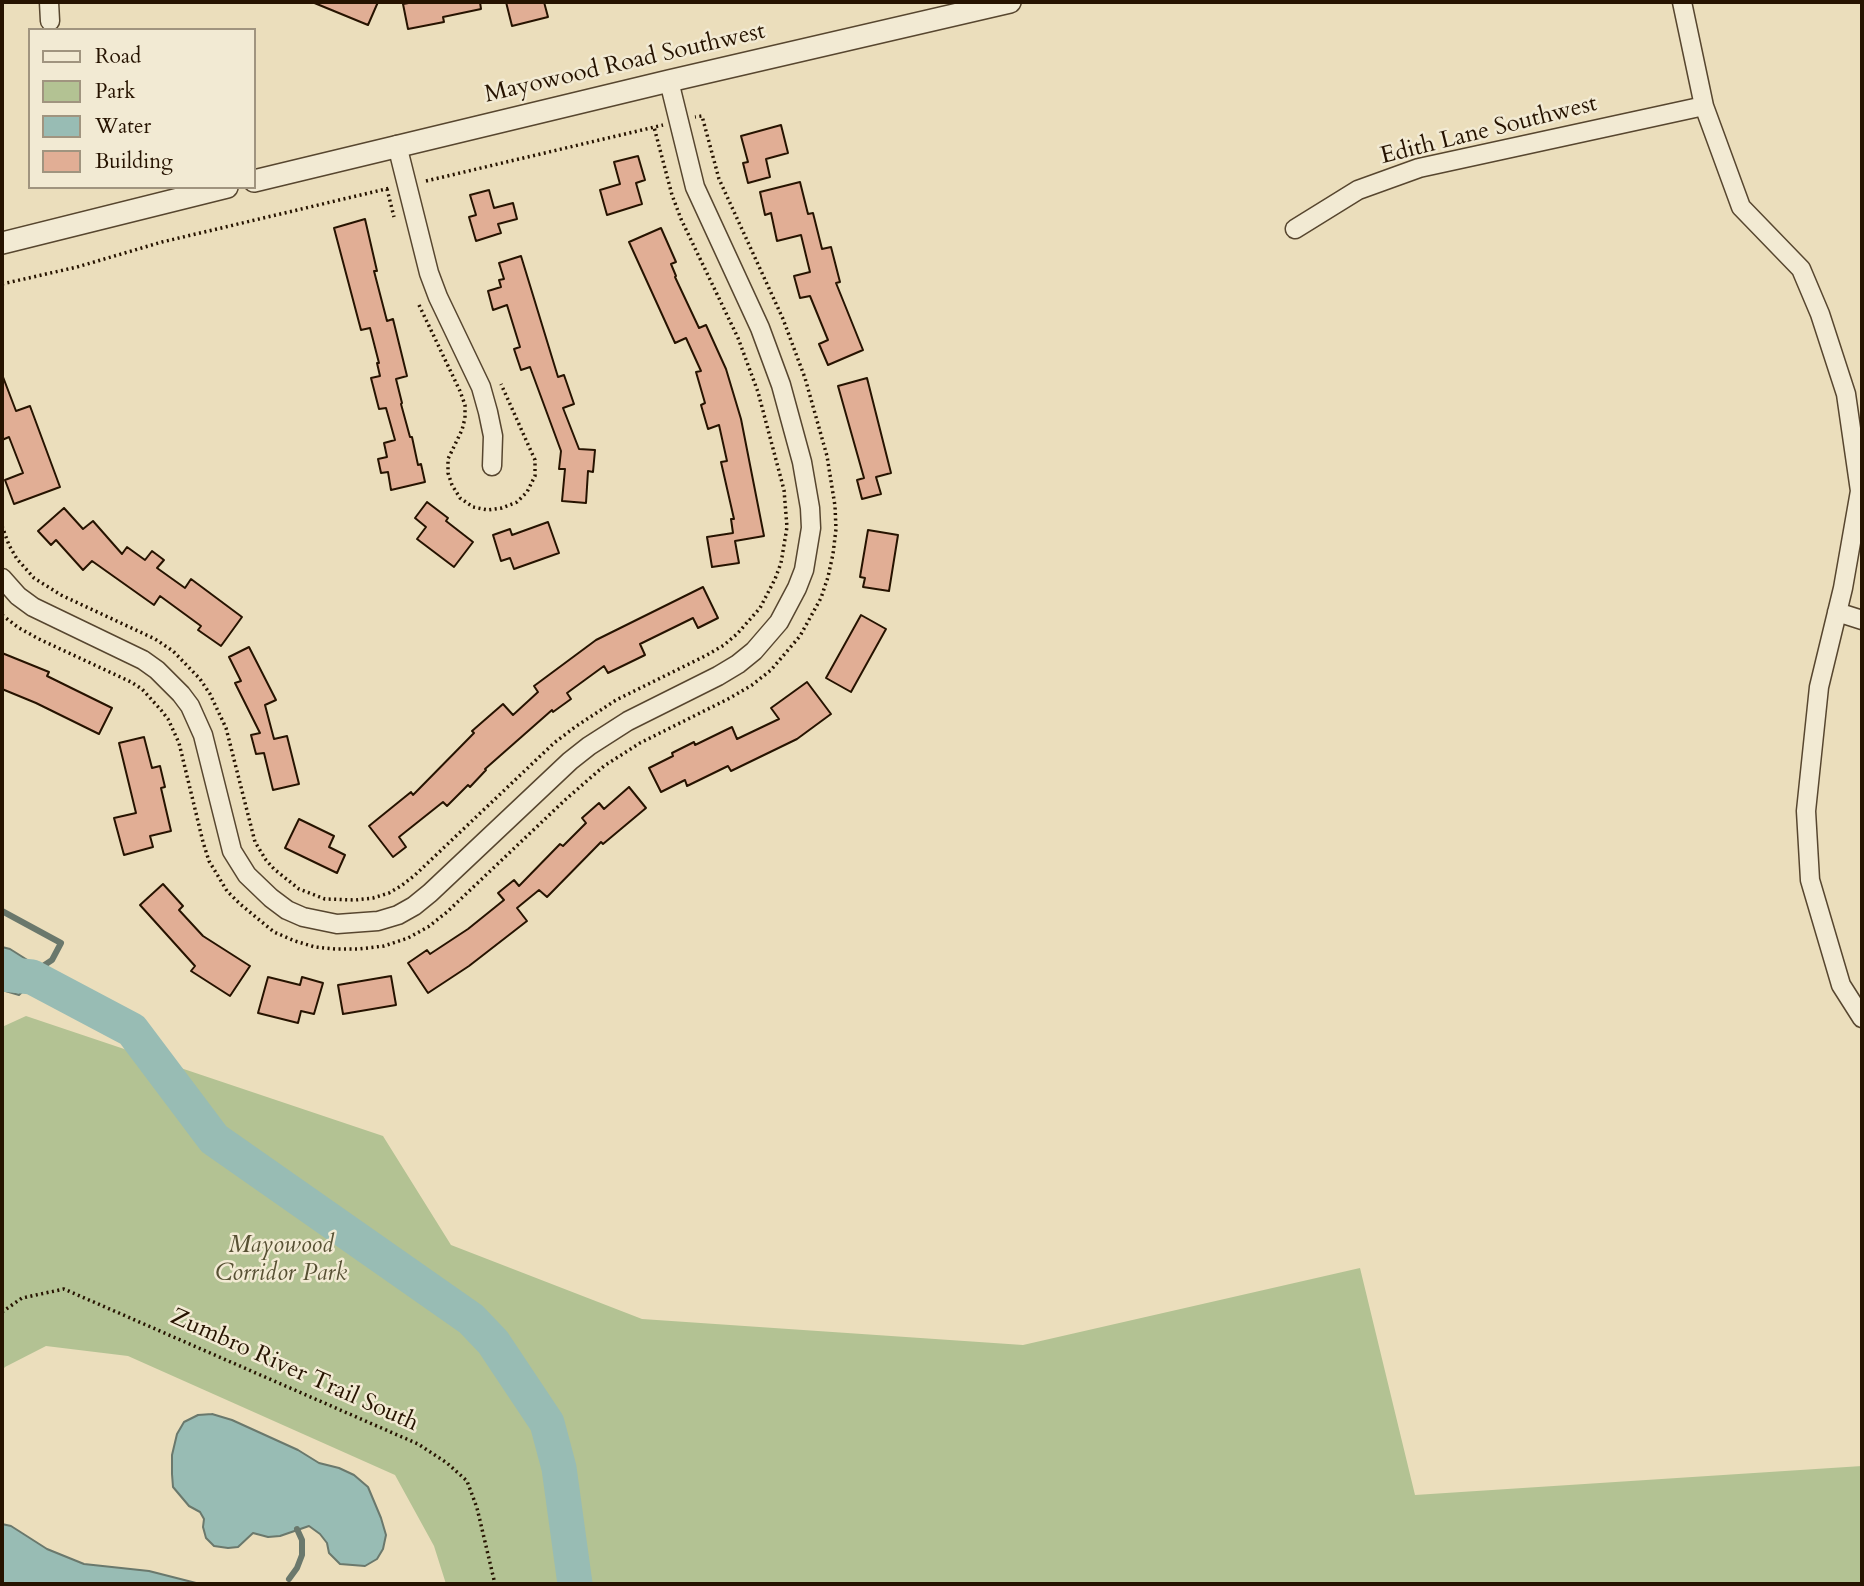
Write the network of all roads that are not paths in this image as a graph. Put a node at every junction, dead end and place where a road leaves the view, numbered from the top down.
1 (49, 2) edge
2 (1010, 2) edge
3 (1682, 2) edge
4 (973, 6) edge
5 (50, 21) dead end
6 (669, 81) junction
7 (1704, 106) junction
8 (397, 145) junction
9 (256, 180) edge
10 (219, 189) edge
11 (1295, 229) dead end
12 (2, 243) edge
13 (492, 466) dead end
14 (2, 578) edge
15 (1837, 612) junction
16 (1862, 620) edge
17 (1862, 1018) edge

1 - 5 street
2 - 4 street, Mayowood Road Southwest
3 - 7 street
4 - 6 street, Mayowood Road Southwest
6 - 8 street, Mayowood Road Southwest
6 - 14 street
7 - 11 street, Edith Lane Southwest
7 - 15 street
8 - 9 street, Mayowood Road Southwest
8 - 13 street
10 - 12 street
15 - 16 street
15 - 17 street

